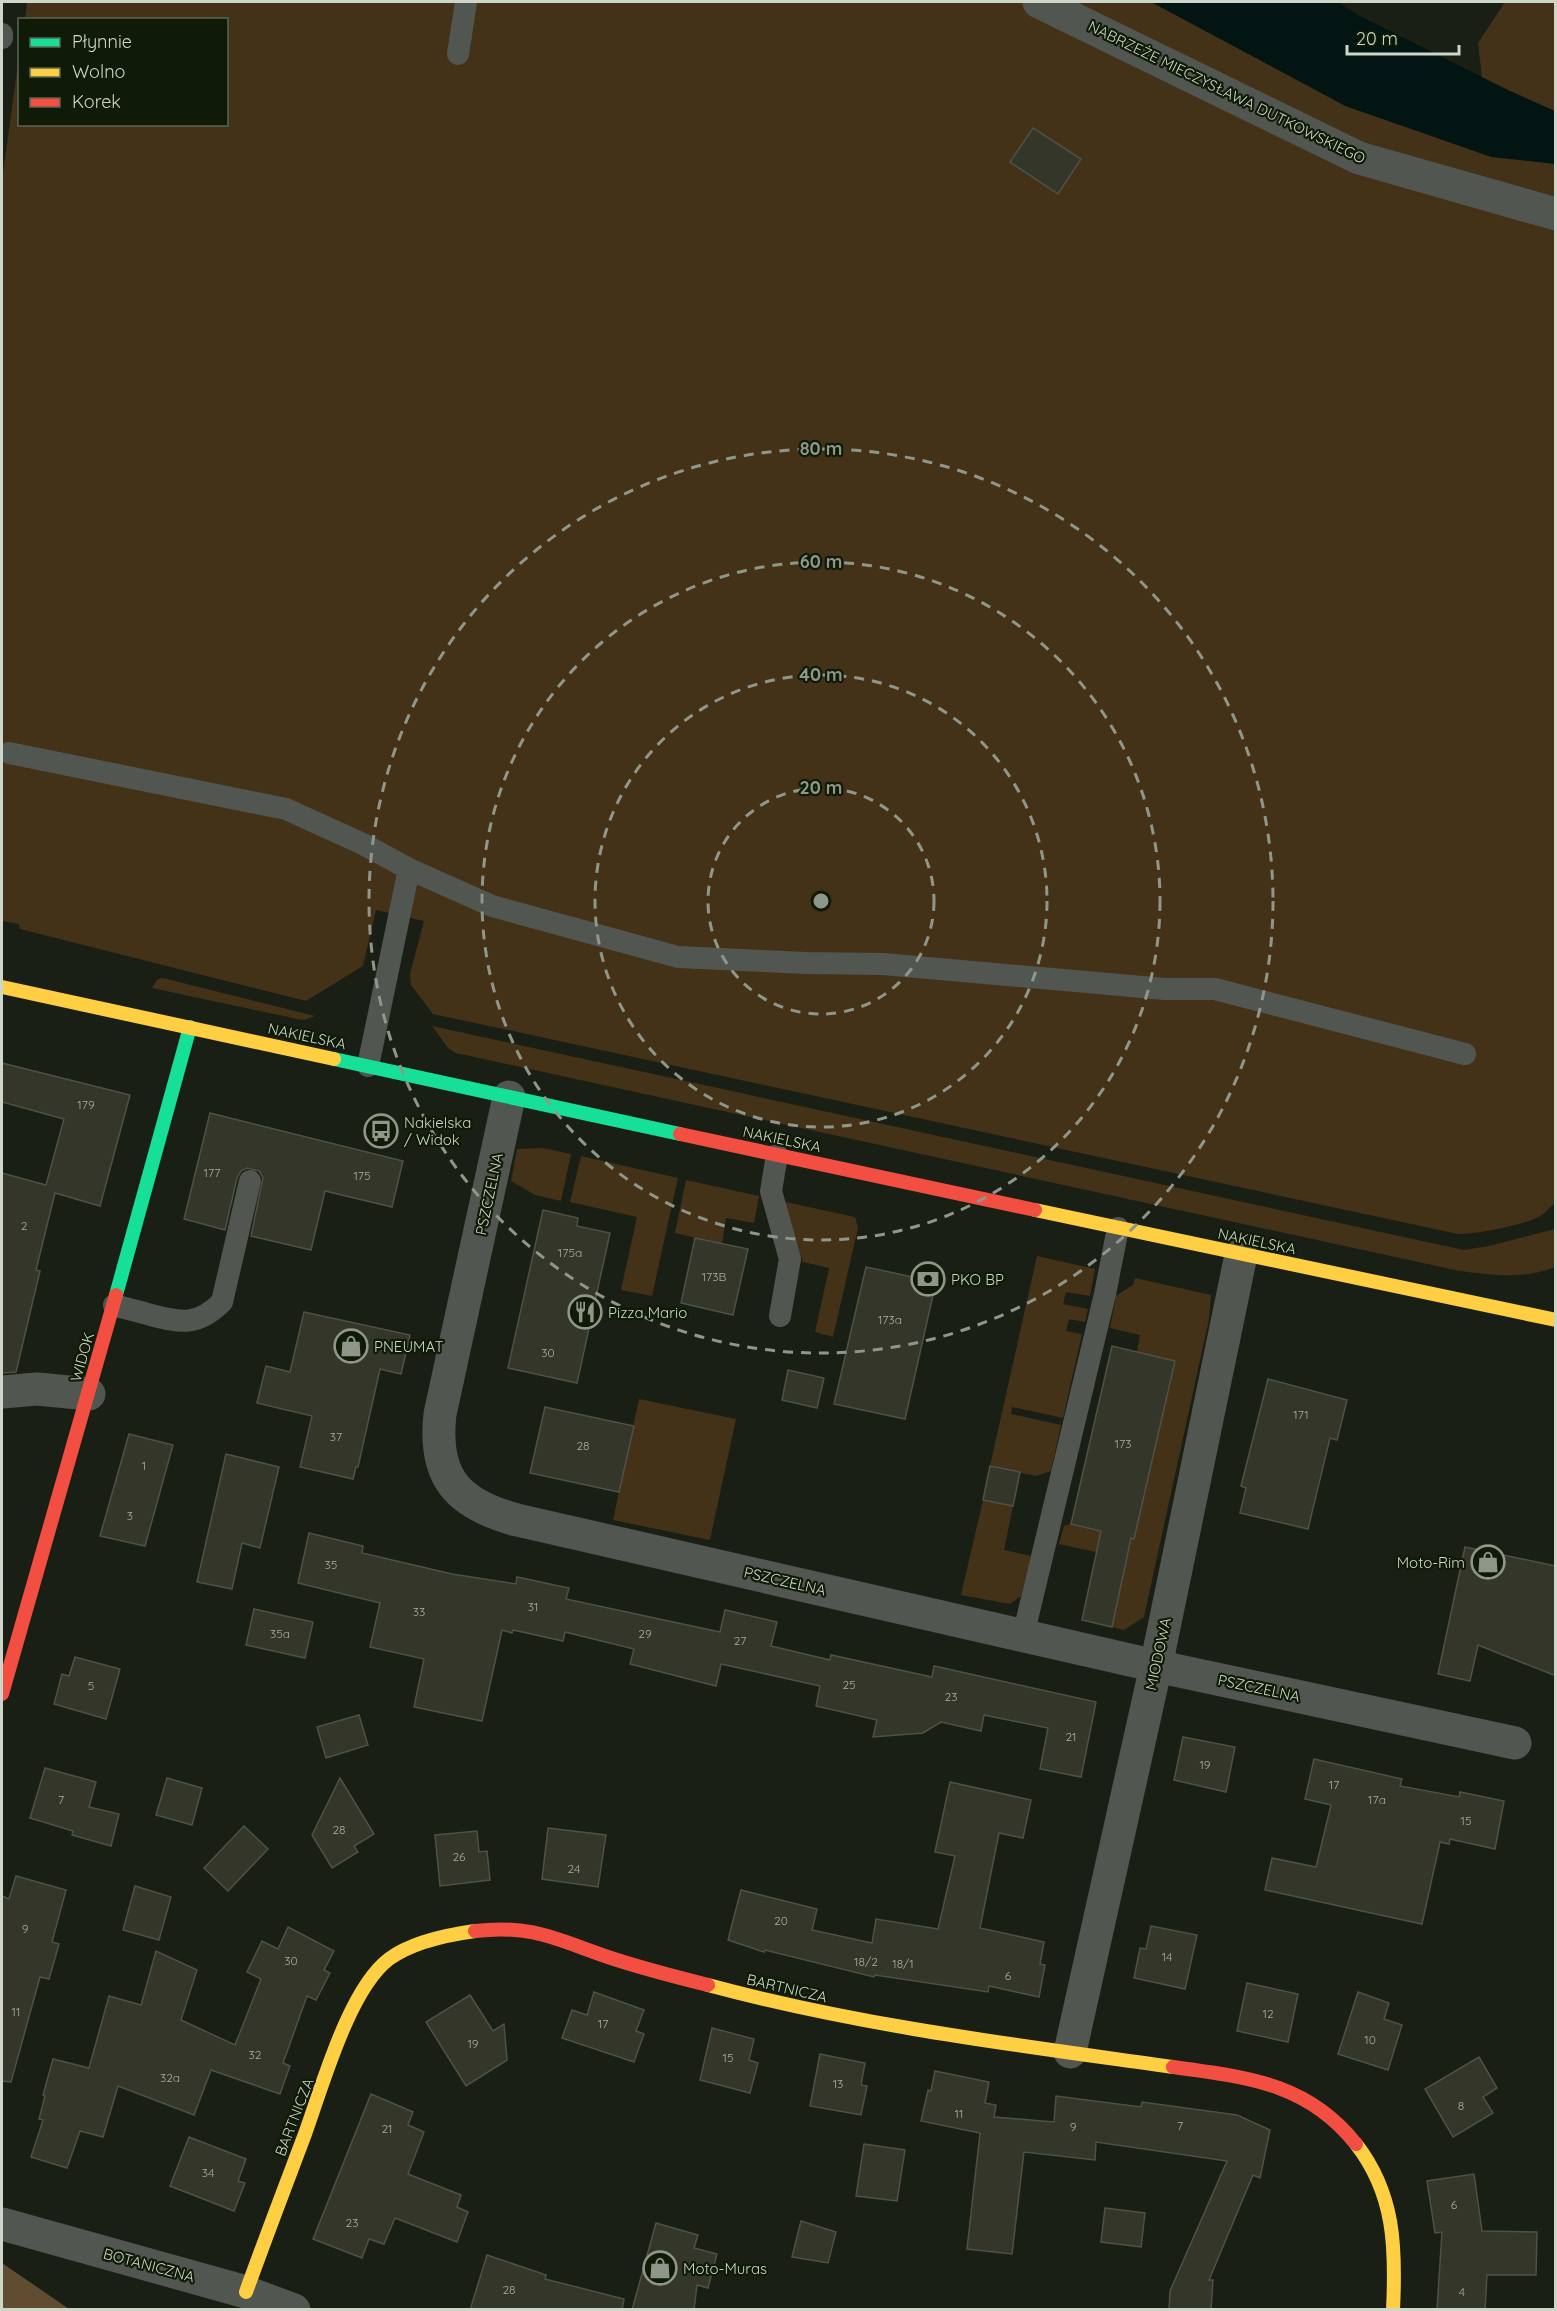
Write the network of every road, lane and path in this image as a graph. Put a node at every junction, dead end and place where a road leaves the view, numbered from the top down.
1 (466, 2) edge
2 (1039, 2) edge
3 (458, 54) dead end
4 (1556, 214) edge
5 (9, 753) dead end
6 (409, 869) junction
7 (2, 987) edge
8 (190, 1027) junction
9 (1465, 1054) dead end
10 (368, 1066) junction
11 (509, 1097) junction
12 (777, 1155) junction
13 (250, 1181) dead end
14 (1118, 1228) junction
15 (1241, 1255) junction
16 (114, 1305) junction
17 (780, 1316) dead end
18 (1556, 1320) edge
19 (2, 1392) edge
20 (89, 1394) junction
21 (1023, 1636) junction
22 (1156, 1666) junction
23 (2, 1694) edge
24 (1515, 1743) dead end
25 (1070, 2052) junction
26 (2, 2224) edge
27 (246, 2292) junction
28 (294, 2310) edge
29 (1393, 2310) edge

1 - 3 lane
2 - 4 street, NABRZEŻE MIECZYSŁAWA DUTKOWSKIEGO
5 - 6 lane
6 - 9 lane
6 - 10 lane
7 - 8 street, NAKIELSKA
8 - 10 street, NAKIELSKA
8 - 16 street, WIDOK
10 - 11 street, NAKIELSKA
11 - 12 street, NAKIELSKA
11 - 21 street, PSZCZELNA
12 - 14 street, NAKIELSKA
12 - 17 lane
13 - 16 lane
14 - 15 street, NAKIELSKA
14 - 21 lane
15 - 18 street, NAKIELSKA
15 - 22 street, MIODOWA
16 - 20 street, WIDOK
19 - 20 street
20 - 23 street, WIDOK
21 - 22 street, PSZCZELNA
22 - 24 street, PSZCZELNA
22 - 25 street, MIODOWA
25 - 27 street, BARTNICZA
25 - 29 street, BARTNICZA
26 - 27 street, BOTANICZNA
27 - 28 street, BOTANICZNA

